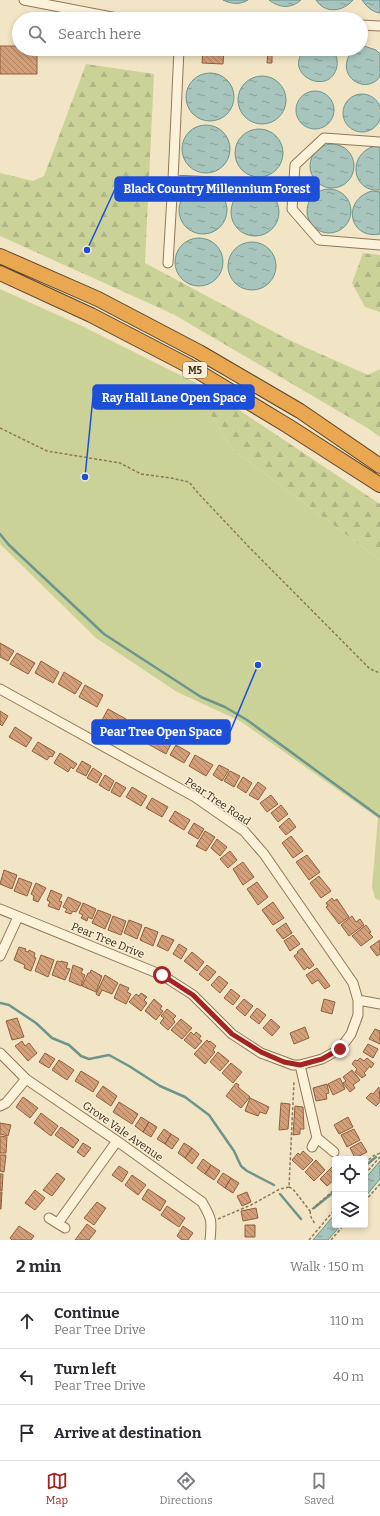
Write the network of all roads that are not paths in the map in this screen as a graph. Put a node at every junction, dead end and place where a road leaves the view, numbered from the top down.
1 (24, 0) edge
2 (86, 12) edge
3 (368, 25) edge
4 (380, 26) edge
5 (179, 56) edge
6 (380, 142) edge
7 (174, 180) junction
8 (294, 186) junction
9 (380, 245) edge
10 (0, 256) edge
11 (168, 263) dead end
12 (0, 273) edge
13 (380, 466) edge
14 (380, 485) edge
15 (0, 689) edge
16 (0, 909) edge
17 (18, 917) junction
18 (0, 956) edge
19 (358, 1000) junction
20 (380, 1004) edge
21 (0, 1053) edge
22 (296, 1065) junction
23 (26, 1079) junction
24 (0, 1106) edge
25 (317, 1138) junction
26 (117, 1141) junction
27 (312, 1147) dead end
28 (334, 1152) dead end
29 (49, 1218) dead end
30 (210, 1240) edge

1 - 2 street
3 - 4 street
5 - 7 street
6 - 8 street
7 - 8 street
7 - 11 street
8 - 9 street
10 - 13 highway, M5
12 - 14 highway, M5
15 - 19 street, Pear Tree Road
16 - 17 street, Pear Tree Drive
17 - 18 street
17 - 22 street, Pear Tree Drive
19 - 20 street
19 - 22 street
21 - 23 street, Grove Vale Avenue
22 - 25 street
23 - 24 street
23 - 26 street, Grove Vale Avenue
25 - 27 street
25 - 28 street
26 - 29 street
26 - 30 street, Grove Vale Avenue

